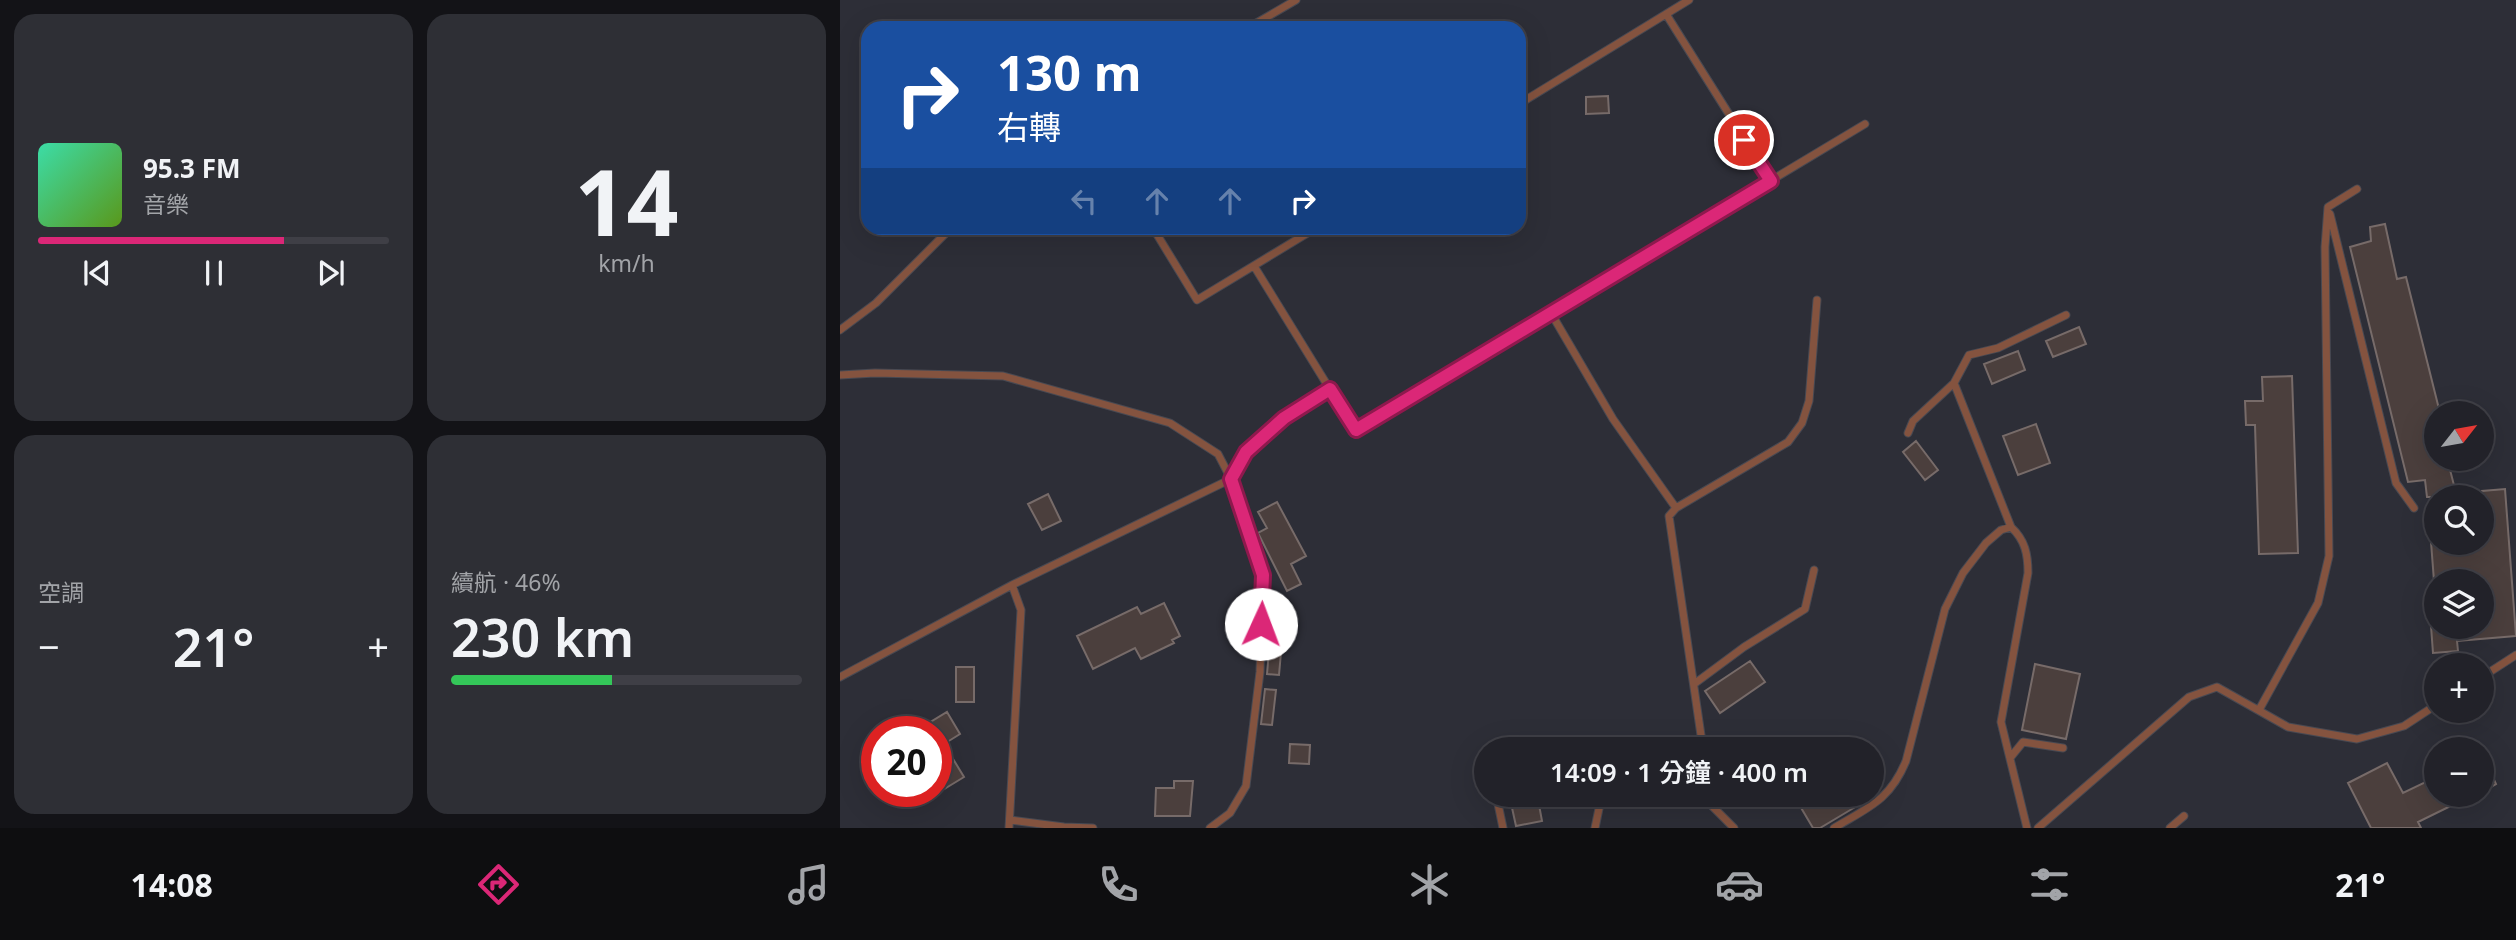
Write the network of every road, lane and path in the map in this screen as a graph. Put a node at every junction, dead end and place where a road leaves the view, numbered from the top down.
1 (1296, 0) edge
2 (1689, 0) edge
3 (1666, 14) junction
4 (1260, 21) edge
5 (1526, 100) edge
6 (1865, 124) dead end
7 (1771, 181) junction
8 (2357, 190) dead end
9 (2328, 206) junction
10 (944, 235) edge
11 (1157, 235) edge
12 (1305, 235) edge
13 (1254, 266) junction
14 (1817, 300) dead end
15 (1551, 313) junction
16 (2066, 315) dead end
17 (840, 330) edge
18 (840, 375) edge
19 (1954, 383) junction
20 (1330, 389) junction
21 (1908, 433) dead end
22 (1231, 479) junction
23 (1676, 508) junction
24 (2414, 508) dead end
25 (2011, 527) junction
26 (1814, 570) dead end
27 (1012, 586) junction
28 (2516, 655) edge
29 (2494, 669) edge
30 (840, 677) edge
31 (1694, 684) junction
32 (2259, 710) junction
33 (2424, 713) edge
34 (1701, 737) edge
35 (2063, 748) dead end
36 (2010, 758) junction
37 (1499, 807) edge
38 (1599, 807) edge
39 (1713, 807) edge
40 (2184, 816) dead end
41 (1009, 824) edge
42 (1093, 828) edge
43 (1210, 828) edge
44 (1503, 828) edge
45 (1595, 828) edge
46 (1734, 828) edge
47 (1834, 828) edge
48 (2027, 828) edge
49 (2038, 828) edge
50 (2170, 828) edge

1 - 4 lane
2 - 3 lane
3 - 5 lane
3 - 7 lane
6 - 7 lane
7 - 15 lane
8 - 9 lane
9 - 24 lane
9 - 32 lane
10 - 17 lane
11 - 13 lane
12 - 13 lane
13 - 20 lane
14 - 23 lane
15 - 20 lane
15 - 23 lane
16 - 19 lane
18 - 22 lane
19 - 21 lane
19 - 25 lane
20 - 22 lane
22 - 27 lane
22 - 43 lane
23 - 31 lane
25 - 36 lane
25 - 47 lane
26 - 31 lane
27 - 30 lane
27 - 41 lane
28 - 29 lane
31 - 34 lane
32 - 33 lane
32 - 49 lane
35 - 36 lane
36 - 48 lane
37 - 44 lane
38 - 45 lane
39 - 46 lane
40 - 50 lane
41 - 42 lane

